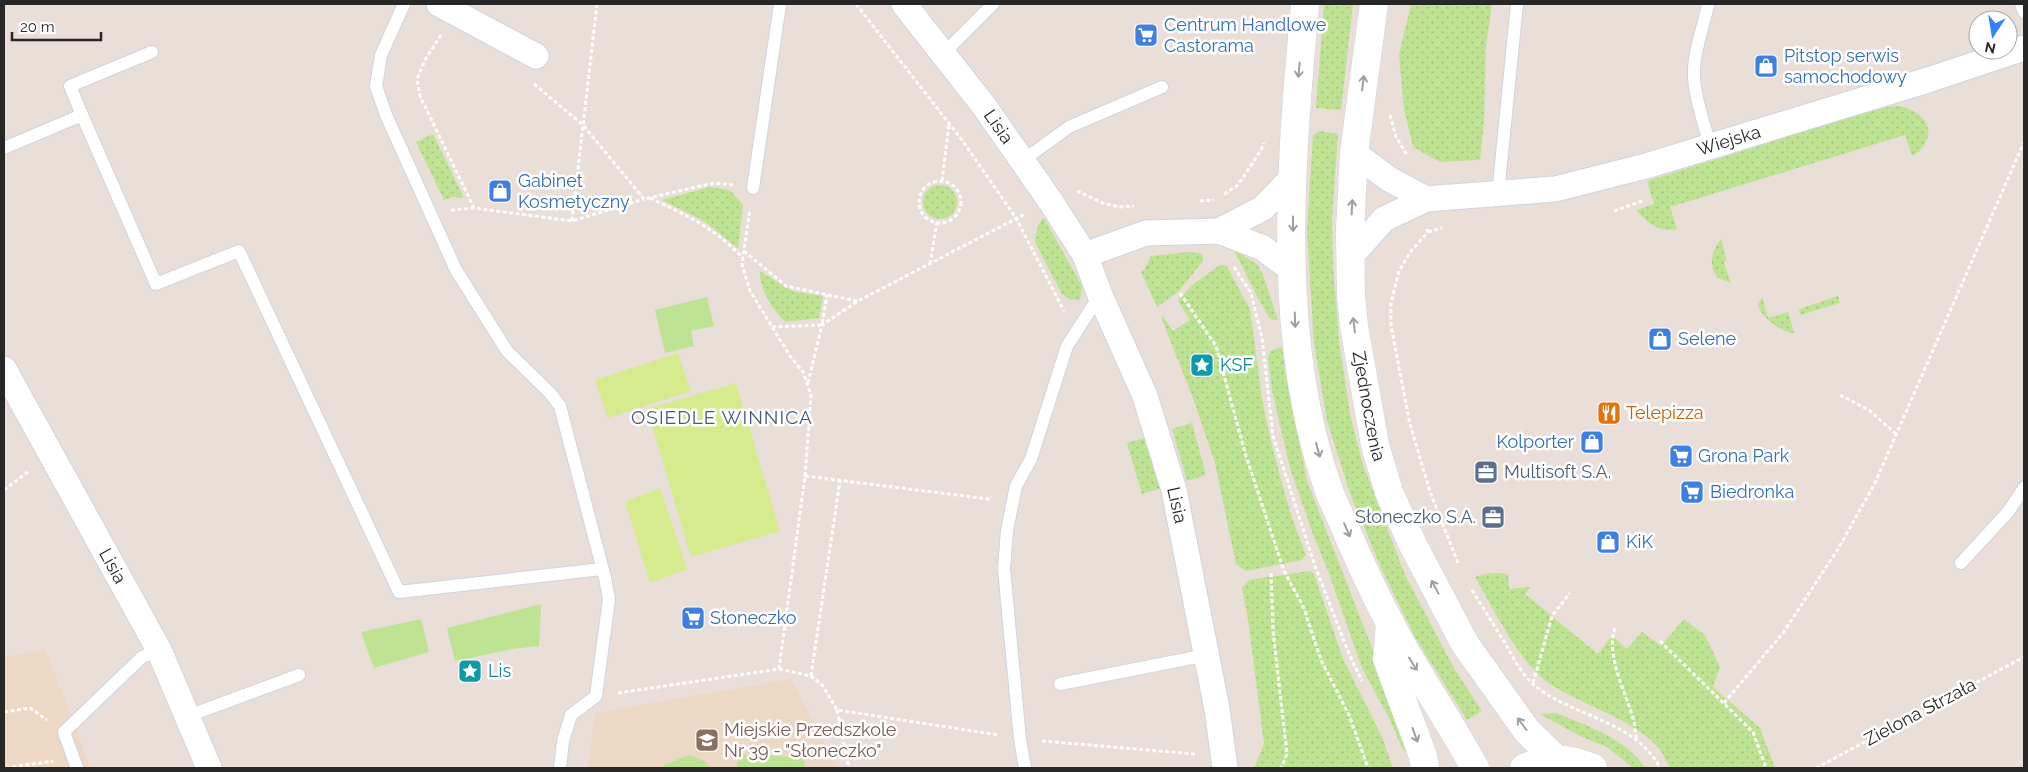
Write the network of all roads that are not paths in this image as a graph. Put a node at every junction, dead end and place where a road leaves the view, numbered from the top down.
1 (404, 4) edge
2 (780, 4) edge
3 (904, 4) edge
4 (993, 4) edge
5 (1305, 4) edge
6 (1374, 4) edge
7 (1517, 4) edge
8 (1708, 4) edge
9 (2021, 4) edge
10 (447, 8) edge
11 (2024, 12) edge
12 (2024, 48) edge
13 (152, 52) dead end
14 (944, 53) junction
15 (536, 56) dead end
16 (1162, 87) dead end
17 (82, 114) junction
18 (1710, 146) junction
19 (4, 148) edge
20 (1354, 154) junction
21 (1022, 161) junction
22 (1293, 177) junction
23 (753, 188) road end
24 (1498, 194) junction
25 (1426, 199) junction
26 (1217, 219) junction
27 (1084, 255) junction
28 (1350, 256) junction
29 (1293, 271) junction
30 (1100, 296) junction
31 (4, 369) edge
32 (2024, 488) edge
33 (1961, 563) dead end
34 (602, 569) junction
35 (1390, 621) junction
36 (158, 650) junction
37 (1207, 655) junction
38 (299, 675) dead end
39 (1060, 684) dead end
40 (188, 716) junction
41 (1556, 759) junction
42 (1224, 762) edge
43 (75, 763) edge
44 (209, 768) edge
45 (560, 768) edge
46 (1025, 768) edge
47 (1425, 768) edge
48 (1475, 768) edge
49 (1524, 768) edge
50 (1593, 768) edge

1 - 34 lane
2 - 23 lane
3 - 14 street, Lisia
4 - 14 lane
5 -> 22 main road
20 -> 6 main road, Zjednoczenia
7 - 24 lane
8 - 18 lane
9 - 11 lane
10 - 15 street
12 - 18 street, Wiejska
13 - 17 lane
14 - 21 street, Lisia
16 - 21 lane
17 - 19 lane
17 - 34 lane
18 - 24 street, Wiejska
20 - 25 street
28 -> 20 main road, Zjednoczenia
21 - 27 street, Lisia
22 - 26 street
22 -> 29 main road
24 - 25 street, Wiejska
25 - 28 street, Wiejska
26 - 27 street
26 - 29 street
27 - 30 street, Lisia
41 -> 28 main road, Zjednoczenia
29 -> 35 main road
30 - 37 street, Lisia
30 - 46 lane
31 - 36 street, Lisia
32 - 33 lane
34 - 45 lane
35 -> 47 main road
35 -> 48 main road
36 - 40 street, Lisia
36 - 43 lane
37 - 39 lane
37 - 42 street, Lisia
38 - 40 lane
40 - 44 street, Lisia
41 - 49 main road
41 - 50 main road

